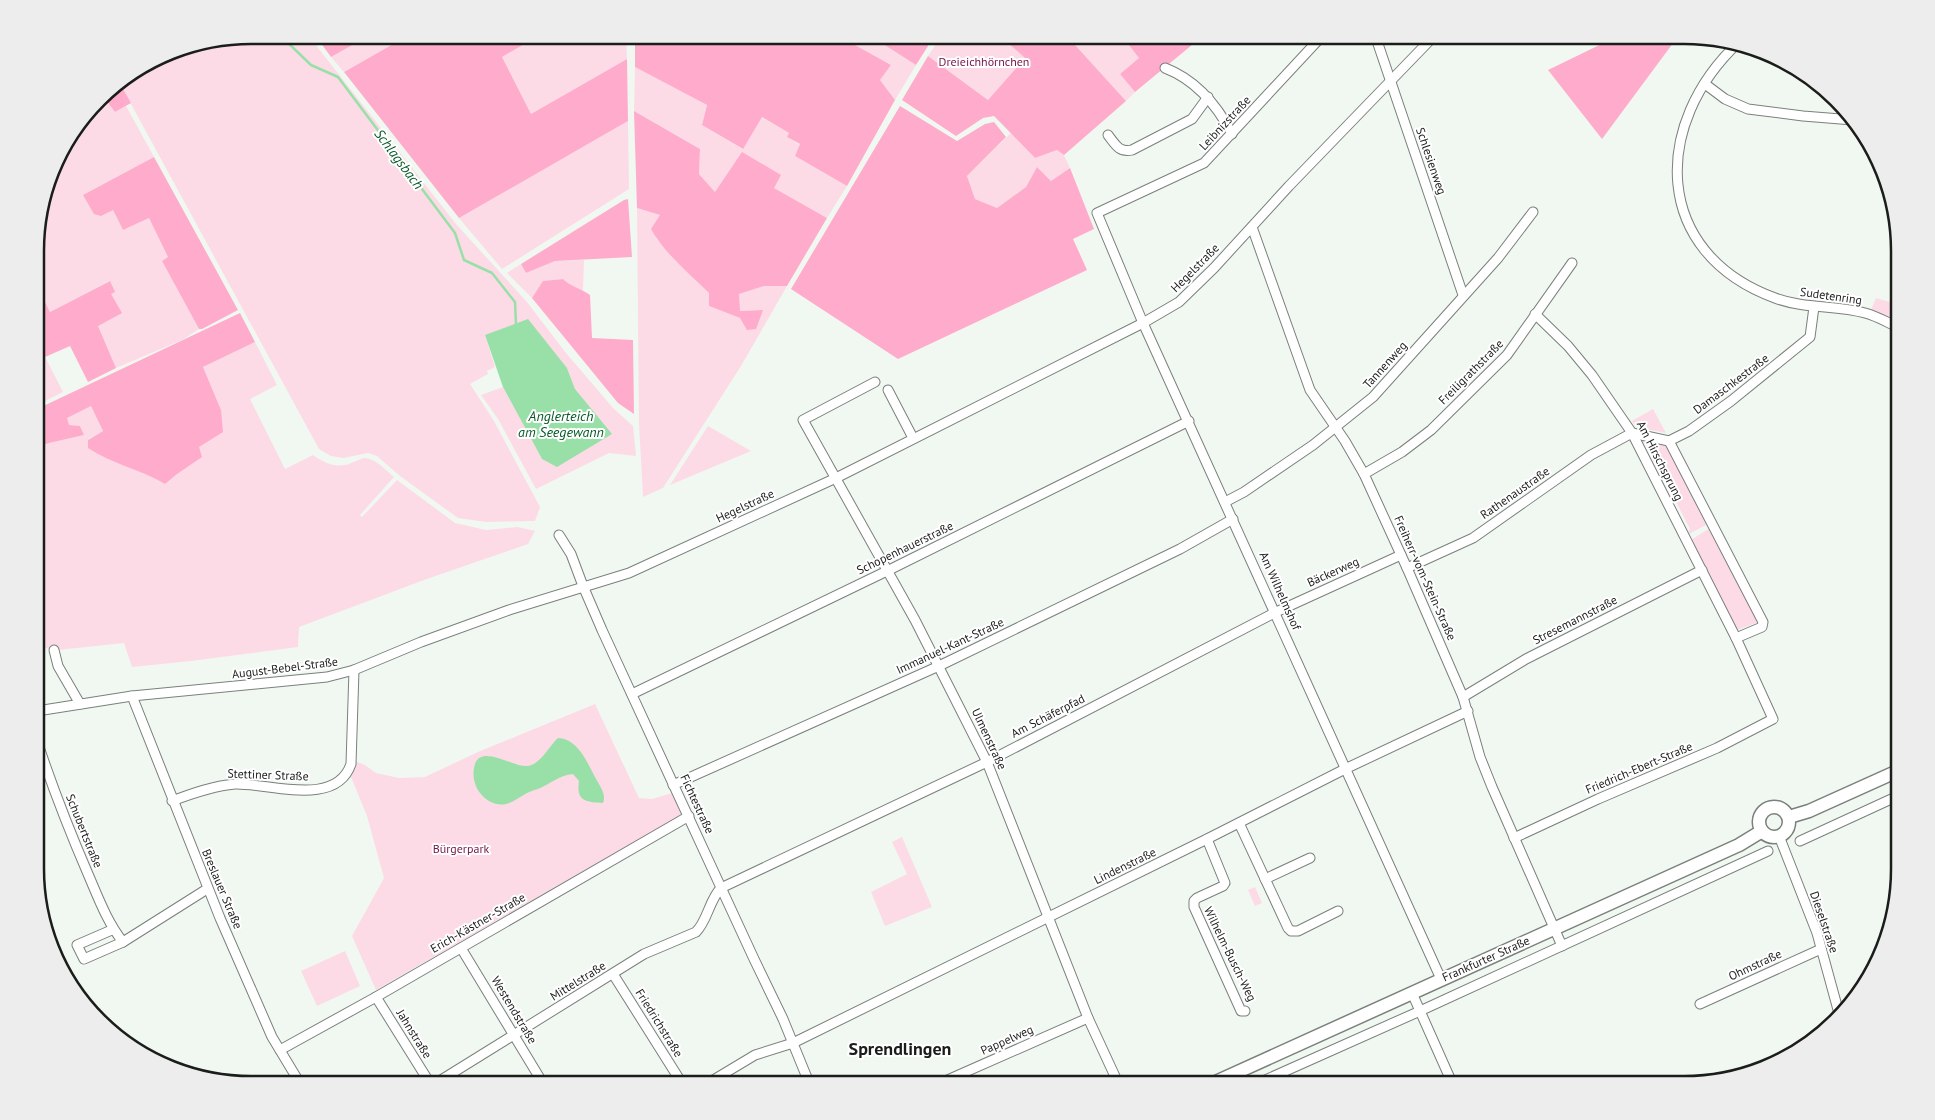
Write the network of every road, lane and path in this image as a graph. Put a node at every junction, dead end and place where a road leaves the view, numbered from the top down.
1 (1315, 44) edge
2 (1378, 44) edge
3 (1425, 44) edge
4 (1732, 50) edge
5 (1165, 68) dead end
6 (1390, 80) junction
7 (1704, 84) junction
8 (1208, 97) junction
9 (1844, 119) edge
10 (1108, 134) dead end
11 (1232, 134) junction
12 (1533, 212) dead end
13 (1097, 213) joint
14 (1252, 227) junction
15 (1572, 263) dead end
16 (1464, 295) junction
17 (1814, 307) junction
18 (1536, 314) junction
19 (1143, 323) junction
20 (1891, 324) edge
21 (875, 382) dead end
22 (888, 390) dead end
23 (1189, 421) junction
24 (1336, 427) junction
25 (1632, 433) junction
26 (913, 438) junction
27 (1669, 441) junction
28 (1364, 474) junction
29 (836, 478) junction
30 (1225, 502) junction
31 (1233, 520) junction
32 (559, 535) dead end
33 (1401, 555) junction
34 (1408, 568) junction
35 (888, 570) junction
36 (1702, 570) junction
37 (583, 586) junction
38 (1276, 612) junction
39 (1736, 638) junction
40 (54, 650) dead end
41 (939, 666) junction
42 (354, 670) junction
43 (632, 694) junction
44 (132, 696) junction
45 (1463, 697) junction
46 (80, 704) junction
47 (44, 710) edge
48 (1468, 711) junction
49 (1774, 719) joint
50 (44, 759) edge
51 (987, 762) junction
52 (1345, 769) junction
53 (1891, 774) edge
54 (673, 784) junction
55 (1891, 799) edge
56 (172, 801) junction
57 (689, 816) junction
58 (1788, 817) junction
59 (1239, 823) junction
60 (1762, 831) junction
61 (1780, 836) junction
62 (1514, 838) junction
63 (1207, 839) junction
64 (1800, 841) dead end
65 (1768, 851) dead end
66 (1310, 858) dead end
67 (1265, 879) junction
68 (722, 888) junction
69 (207, 889) junction
70 (1338, 911) dead end
71 (1049, 917) junction
72 (114, 929) junction
73 (1555, 929) junction
74 (123, 942) junction
75 (1562, 946) junction
76 (461, 948) junction
77 (1821, 949) junction
78 (614, 974) junction
79 (1441, 979) junction
80 (1412, 993) junction
81 (376, 997) junction
82 (1700, 1004) dead end
83 (1838, 1009) edge
84 (1245, 1011) dead end
85 (1420, 1011) junction
86 (1088, 1018) junction
87 (515, 1035) junction
88 (793, 1043) junction
89 (280, 1050) junction
90 (296, 1076) edge
91 (426, 1076) edge
92 (447, 1076) edge
93 (539, 1076) edge
94 (677, 1076) edge
95 (720, 1076) edge
96 (806, 1076) edge
97 (956, 1076) edge
98 (1115, 1076) edge
99 (1229, 1076) edge
100 (1274, 1076) edge
101 (1449, 1076) edge

1 - 11 street, Leibnizstraße
2 - 6 street, Schlesienweg
3 - 6 street, Hegelstraße
4 - 7 street, Sudetenring
5 - 8 street
6 - 14 street, Hegelstraße
6 - 16 street, Schlesienweg
7 - 9 street
7 - 17 street, Sudetenring
8 - 10 street
8 - 11 street
11 - 13 street, Leibnizstraße
12 - 16 street, Tannenweg
13 - 19 street, Am Wilhelmshof
14 - 19 street, Hegelstraße
14 - 24 street, Freiherr-vom-Stein-Straße
15 - 18 street, Freiligrathstraße
16 - 24 street, Tannenweg
17 - 20 street, Sudetenring
17 - 27 street, Damaschkestraße
18 - 25 street, Am Hirschsprung
18 - 28 street, Freiligrathstraße
19 - 23 street, Am Wilhelmshof
19 - 26 street, Hegelstraße
21 - 29 street, Ulmenstraße
22 - 26 street
23 - 30 street, Am Wilhelmshof
23 - 35 street, Schopenhauerstraße
24 - 28 street, Freiherr-vom-Stein-Straße
24 - 30 street, Tannenweg
25 - 27 street
25 - 34 street, Rathenaustraße
25 - 36 street, Am Hirschsprung
26 - 29 street, Hegelstraße
27 - 39 street, Am Hirschsprung
28 - 33 street, Freiherr-vom-Stein-Straße
29 - 35 street, Ulmenstraße
29 - 37 street, Hegelstraße
30 - 31 street, Am Wilhelmshof
31 - 38 street, Am Wilhelmshof
31 - 41 street, Immanuel-Kant-Straße
32 - 37 street, Fichtestraße
33 - 34 street, Freiherr-vom-Stein-Straße
33 - 38 street, Bäckerweg
34 - 45 street, Freiherr-vom-Stein-Straße
35 - 41 street, Ulmenstraße
35 - 43 street, Schopenhauerstraße
36 - 39 street, Am Hirschsprung
36 - 45 street, Stresemannstraße
37 - 42 street, August-Bebel-Straße
37 - 43 street, Fichtestraße
38 - 51 street, Am Schäferpfad
38 - 52 street, Am Wilhelmshof
39 - 49 street, Am Hirschsprung
40 - 46 street
41 - 51 street, Ulmenstraße
41 - 54 street, Immanuel-Kant-Straße
42 - 44 street, August-Bebel-Straße
42 - 56 street, Stettiner Straße
43 - 54 street, Fichtestraße
44 - 46 street, August-Bebel-Straße
44 - 56 street, Breslauer Straße
45 - 48 street, Freiherr-vom-Stein-Straße
46 - 47 street, August-Bebel-Straße
48 - 52 street, Lindenstraße
48 - 62 street, Freiherr-vom-Stein-Straße
49 - 62 street, Friedrich-Ebert-Straße
50 - 72 street, Schubertstraße
51 - 68 street, Am Schäferpfad
51 - 71 street, Ulmenstraße
52 - 59 street, Lindenstraße
52 - 79 street, Am Wilhelmshof
53 - 58 street
54 - 57 street, Fichtestraße
55 - 64 street
56 - 69 street, Breslauer Straße
57 - 68 street, Fichtestraße
57 - 76 street, Erich-Kästner-Straße
58 - 60 street
58 - 61 street
59 - 63 street, Lindenstraße
59 - 67 street
60 - 61 street
60 - 73 street, Frankfurter Straße
61 - 77 street, Dieselstraße
62 - 73 street, Freiherr-vom-Stein-Straße
63 - 71 street, Lindenstraße
63 - 84 street, Wilhelm-Busch-Weg
65 - 75 street, Frankfurter Straße
66 - 67 street
67 - 70 street
68 - 78 street, Mittelstraße
68 - 88 street, Fichtestraße
69 - 74 street
69 - 89 street, Breslauer Straße
71 - 86 street, Ulmenstraße
71 - 88 street, Lindenstraße
72 - 74 street, Schubertstraße
72 - 74 street
73 - 75 street, Freiherr-vom-Stein-Straße
73 - 79 street, Frankfurter Straße
75 - 85 street, Frankfurter Straße
76 - 81 street, Erich-Kästner-Straße
76 - 87 street, Westendstraße
77 - 82 street, Ohmstraße
77 - 83 street, Dieselstraße
78 - 87 street, Mittelstraße
78 - 94 street, Friedrichstraße
79 - 80 street, Frankfurter Straße
80 - 85 street
80 - 99 street, Frankfurter Straße
81 - 89 street, Erich-Kästner-Straße
81 - 91 street, Jahnstraße
85 - 100 street, Frankfurter Straße
85 - 101 street
86 - 97 street, Pappelweg
86 - 98 street, Ulmenstraße
87 - 92 street, Mittelstraße
87 - 93 street, Westendstraße
88 - 95 street, Lindenstraße
88 - 96 street, Fichtestraße
89 - 90 street, Breslauer Straße

